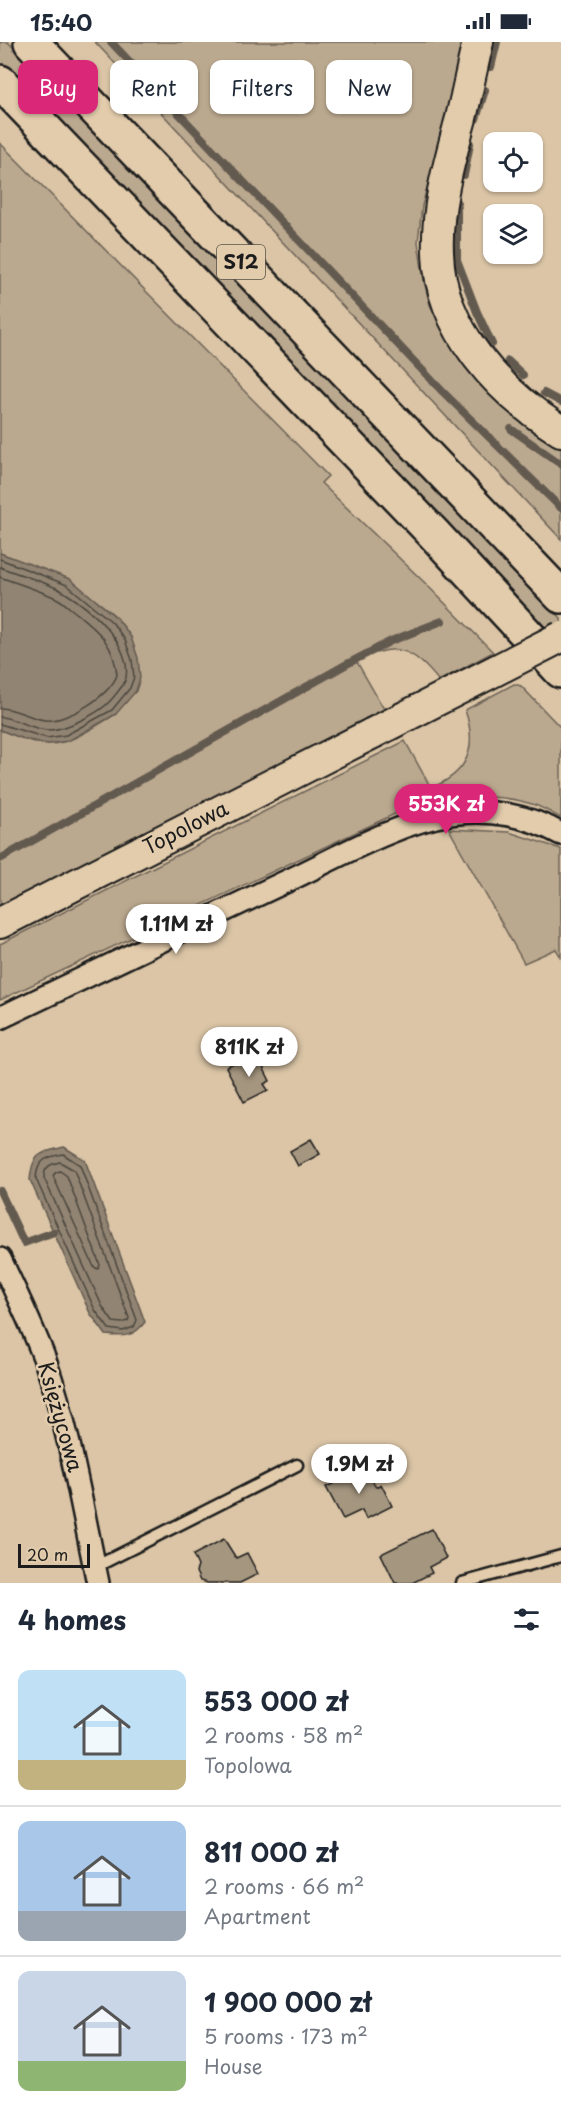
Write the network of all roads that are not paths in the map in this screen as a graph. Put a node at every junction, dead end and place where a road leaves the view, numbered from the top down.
1 (31, 42) edge
2 (478, 42) edge
3 (0, 82) edge
4 (561, 431) edge
5 (561, 596) edge
6 (561, 637) edge
7 (561, 671) edge
8 (561, 834) edge
9 (0, 923) edge
10 (0, 1018) edge
11 (0, 1259) edge
12 (297, 1465) dead end
13 (561, 1556) edge
14 (96, 1575) edge
15 (462, 1583) edge

1 - 5 highway, S12
2 - 4 street
3 - 7 highway, S12
6 - 9 street, Topolowa, bridge
8 - 10 street
11 - 14 street, Księżycowa
12 - 14 lane
13 - 15 lane

